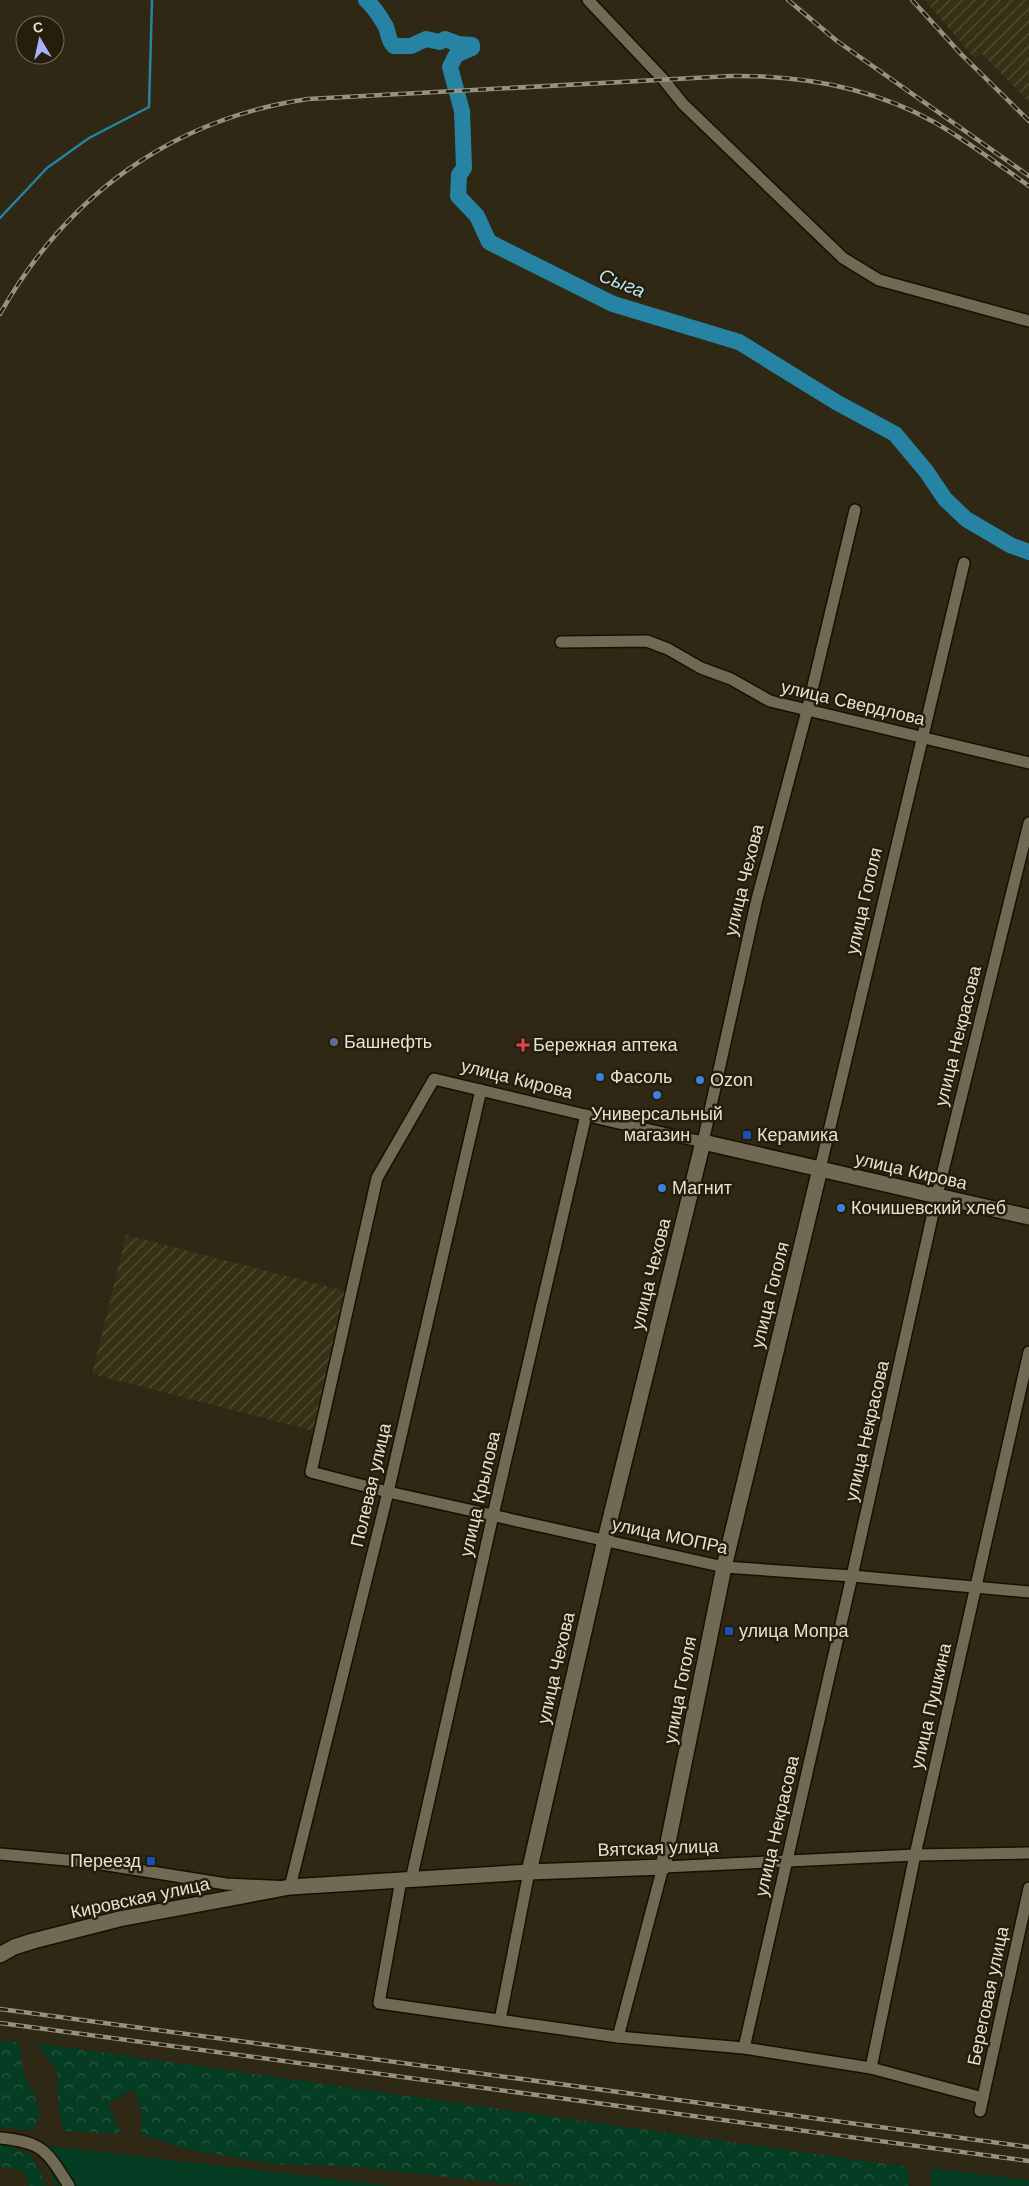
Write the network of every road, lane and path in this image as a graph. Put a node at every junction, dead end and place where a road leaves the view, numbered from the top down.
1 (588, 0) edge
2 (1029, 322) edge
3 (855, 510) dead end
4 (964, 563) dead end
5 (561, 642) dead end
6 (807, 711) junction
7 (921, 737) junction
8 (1029, 763) edge
9 (1029, 823) edge
10 (481, 1090) junction
11 (586, 1116) junction
12 (703, 1142) junction
13 (820, 1169) junction
14 (937, 1195) junction
15 (1029, 1217) edge
16 (1029, 1352) edge
17 (311, 1472) joint
18 (388, 1492) junction
19 (493, 1515) junction
20 (605, 1540) junction
21 (724, 1567) junction
22 (852, 1576) junction
23 (977, 1587) junction
24 (1029, 1592) edge
25 (1029, 1853) edge
26 (0, 1854) edge
27 (915, 1855) junction
28 (787, 1860) junction
29 (663, 1867) junction
30 (529, 1872) junction
31 (406, 1880) junction
32 (290, 1887) junction
33 (1029, 1888) edge
34 (0, 1955) edge
35 (500, 2020) junction
36 (618, 2037) junction
37 (744, 2048) junction
38 (871, 2068) junction
39 (983, 2098) junction
40 (980, 2111) dead end
41 (0, 2138) edge
42 (69, 2186) edge

1 - 2 street
3 - 6 street, улица Чехова
4 - 7 street, улица Гоголя
5 - 6 street, улица Свердлова
6 - 7 street, улица Свердлова
6 - 12 street, улица Чехова
7 - 8 street, улица Свердлова
7 - 13 street, улица Гоголя
9 - 14 street, улица Некрасова
10 - 11 street, улица Кирова
10 - 17 street, улица Кирова
10 - 18 street, Полевая улица
11 - 12 street, улица Кирова
11 - 19 street, улица Крылова
12 - 13 main road, улица Кирова
12 - 20 main road, улица Чехова
13 - 14 main road, улица Кирова
13 - 21 main road, улица Гоголя
14 - 15 main road, улица Кирова
14 - 22 street, улица Некрасова
16 - 23 street, улица Пушкина
17 - 18 street, улица МОПРа
18 - 19 street, улица МОПРа
18 - 32 street, Полевая улица
19 - 20 street, улица МОПРа
19 - 31 street, улица Крылова
20 - 21 street, улица МОПРа
20 - 30 main road, улица Чехова
21 - 22 street, улица МОПРа
21 - 29 main road, улица Гоголя
22 - 23 street, улица МОПРа
22 - 28 street, улица Некрасова
23 - 24 street, улица МОПРа
23 - 27 street, улица Пушкина
25 - 27 street, Вятская улица
26 - 32 street
27 - 28 street, Вятская улица
27 - 38 street, улица Пушкина
28 - 29 street, Вятская улица
28 - 37 street, улица Некрасова
29 - 30 main road, Вятская улица
29 - 36 street, улица Гоголя
30 - 31 main road, Вятская улица
30 - 35 street, улица Чехова
31 - 32 main road, Вятская улица
31 - 35 street, улица Крылова
32 - 34 main road, Кировская улица
33 - 39 street, Береговая улица
35 - 36 street
36 - 37 street
37 - 38 street
38 - 39 street
39 - 40 street, Береговая улица
41 - 42 street

